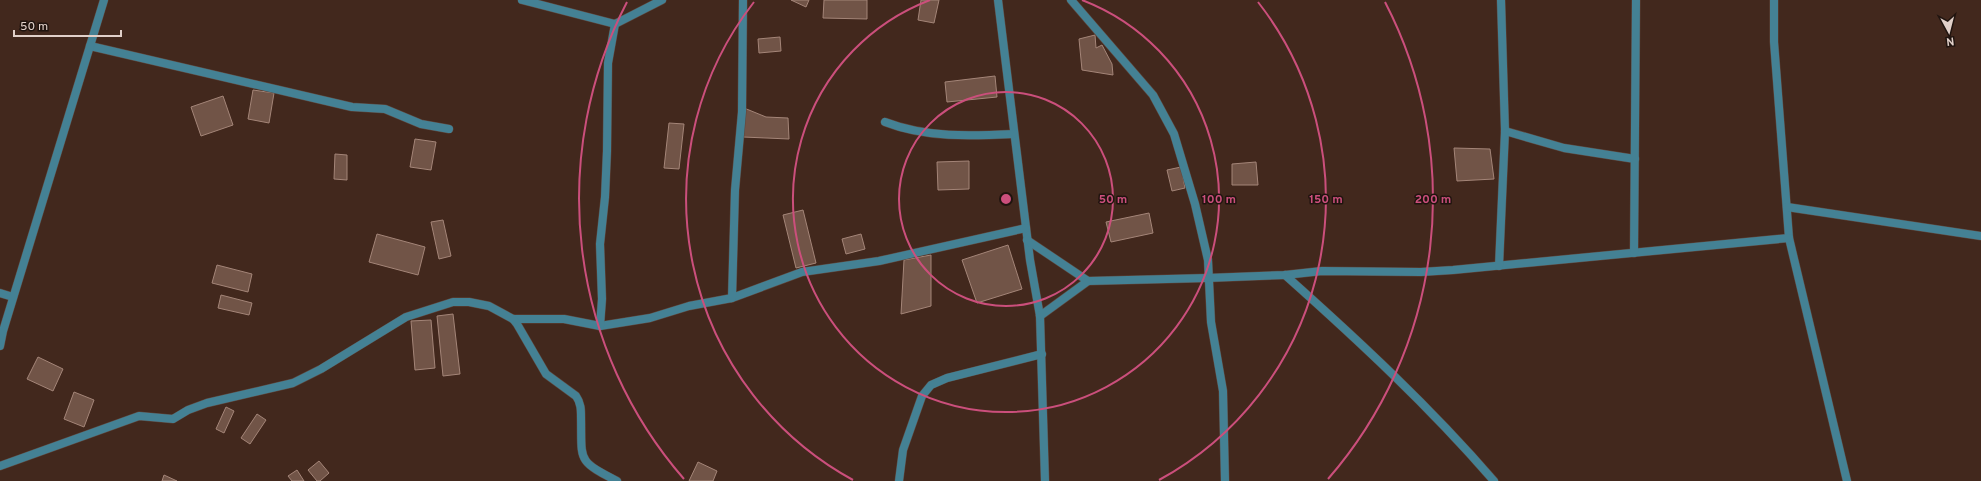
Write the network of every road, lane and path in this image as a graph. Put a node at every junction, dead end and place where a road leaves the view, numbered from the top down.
1 (104, 0) edge
2 (522, 0) edge
3 (662, 0) edge
4 (743, 0) edge
5 (998, 0) edge
6 (1071, 0) edge
7 (1501, 0) edge
8 (1636, 0) edge
9 (1774, 0) edge
10 (615, 24) junction
11 (90, 46) junction
12 (885, 122) dead end
13 (449, 129) dead end
14 (1505, 131) junction
15 (1014, 134) junction
16 (1635, 159) junction
17 (1787, 207) junction
18 (1026, 228) junction
19 (1981, 236) edge
20 (1789, 238) junction
21 (1027, 240) junction
22 (1634, 252) junction
23 (1500, 266) junction
24 (1285, 275) junction
25 (1207, 278) junction
26 (1088, 280) junction
27 (0, 293) edge
28 (13, 297) junction
29 (732, 298) junction
30 (1040, 316) junction
31 (513, 319) junction
32 (600, 326) junction
33 (0, 346) edge
34 (1042, 354) junction
35 (0, 466) edge
36 (617, 481) edge
37 (899, 481) edge
38 (1045, 481) edge
39 (1225, 481) edge
40 (1494, 481) edge
41 (1848, 481) edge

1 - 11 street
2 - 10 street
3 - 10 street
4 - 29 street
5 - 15 street
6 - 25 street
7 - 14 street
8 - 16 street
9 - 17 street
10 - 32 street
11 - 13 street
11 - 28 street
12 - 15 street
14 - 16 street
14 - 23 street
15 - 18 street
16 - 22 street
17 - 19 street
17 - 20 street
18 - 21 street
18 - 29 street
20 - 22 street
20 - 41 street
21 - 26 street
21 - 30 street
22 - 23 street
23 - 24 street
24 - 25 street
24 - 40 street
25 - 26 street
25 - 39 street
26 - 30 street
27 - 28 street
28 - 33 street
29 - 32 street
30 - 34 street
31 - 32 street
31 - 35 street
31 - 36 street
34 - 37 street
34 - 38 street

